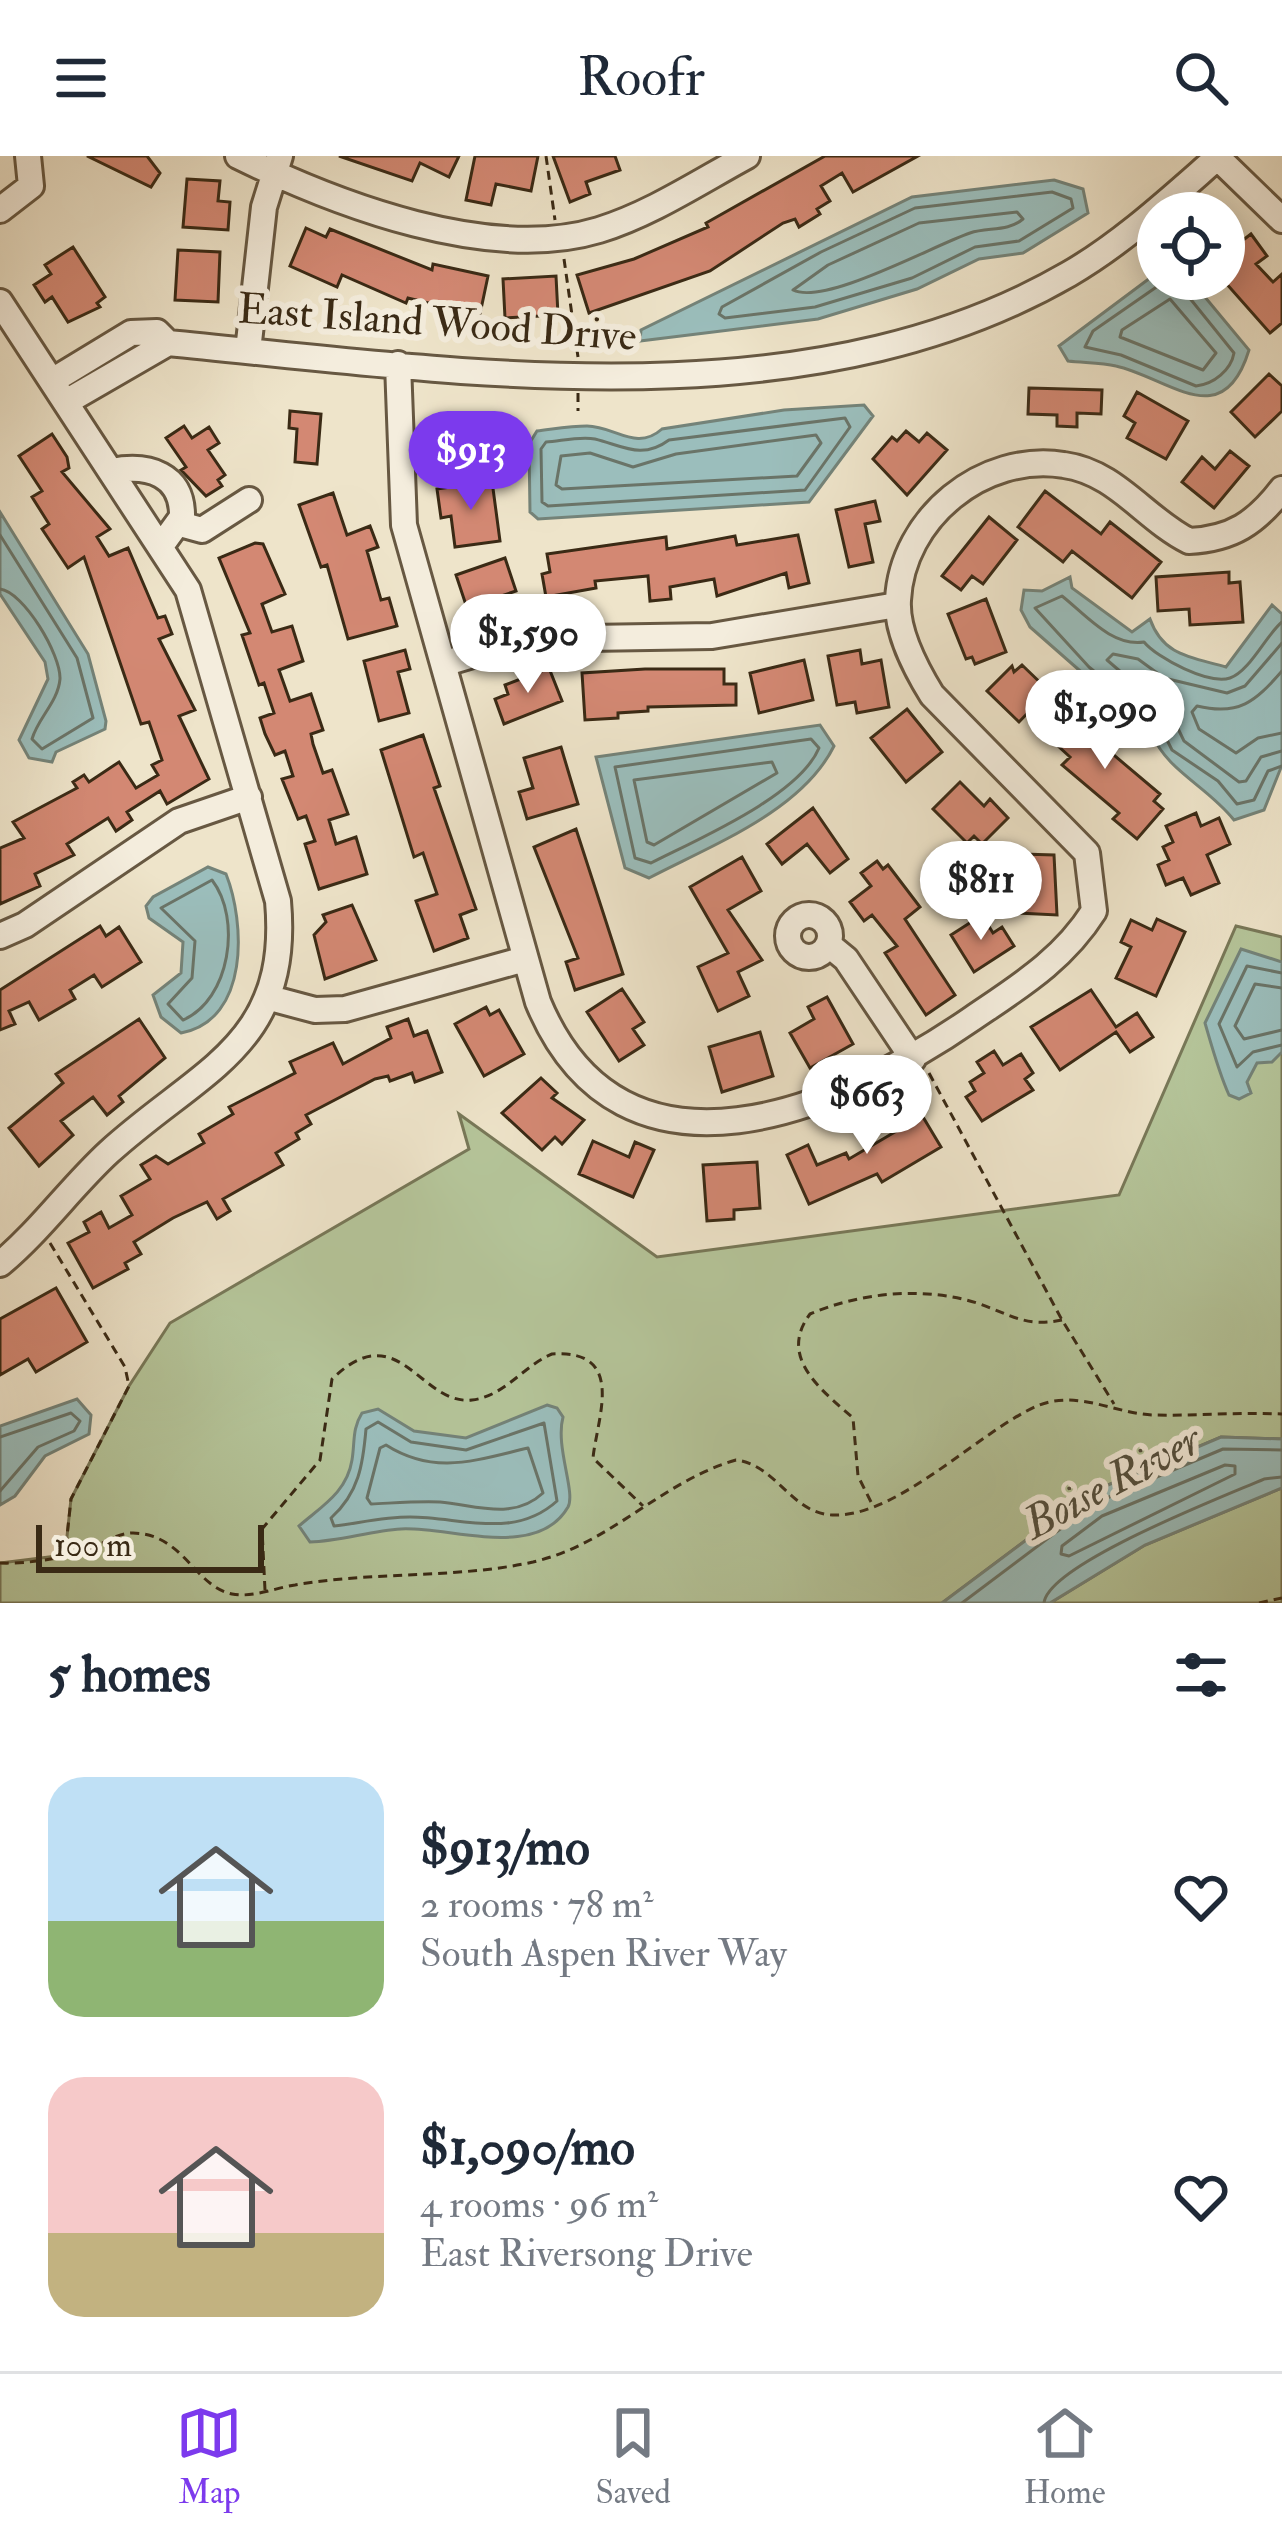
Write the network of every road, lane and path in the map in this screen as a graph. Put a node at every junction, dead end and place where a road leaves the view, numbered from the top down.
1 (28, 156) edge
2 (238, 156) edge
3 (546, 156) edge
4 (747, 156) edge
5 (1218, 156) edge
6 (276, 164) edge
7 (0, 210) edge
8 (1282, 220) edge
9 (556, 227) dead end
10 (562, 251) dead end
11 (0, 302) edge
12 (248, 351) junction
13 (398, 364) junction
14 (578, 364) dead end
15 (59, 391) junction
16 (578, 391) dead end
17 (578, 411) dead end
18 (112, 471) junction
19 (1282, 489) edge
20 (249, 500) dead end
21 (180, 524) junction
22 (161, 546) junction
23 (897, 605) junction
24 (446, 663) junction
25 (249, 797) junction
26 (0, 936) edge
27 (829, 945) dead end
28 (525, 959) junction
29 (270, 998) junction
30 (916, 1058) junction
31 (35, 1229) junction
32 (0, 1264) edge
33 (1062, 1320) junction
34 (1114, 1404) junction
35 (1282, 1414) edge
36 (872, 1505) junction
37 (644, 1508) junction
38 (65, 1555) junction
39 (0, 1563) edge
40 (265, 1591) junction
41 (1282, 1598) edge
42 (1259, 1603) edge

1 - 7 street
2 - 6 street
3 - 9 path
4 - 6 street
5 - 8 street
5 - 13 street, East Island Wood Drive
6 - 12 street
10 - 14 path
11 - 15 street
12 - 13 street, East Island Wood Drive
12 - 15 street, East Island Wood Drive
13 - 24 street
15 - 18 street
16 - 17 path
18 - 21 street
18 - 22 street
19 - 23 street
20 - 21 street
21 - 22 street
22 - 25 street
23 - 24 street
23 - 30 street
24 - 28 street
25 - 26 street
25 - 29 street
27 - 30 street
28 - 29 street
28 - 30 street
29 - 31 street
30 - 33 path
31 - 32 street
31 - 38 path
33 - 34 path
33 - 36 path
34 - 35 path
34 - 36 path
36 - 37 path
37 - 40 path
37 - 40 path
38 - 39 path
38 - 40 path
41 - 42 path

